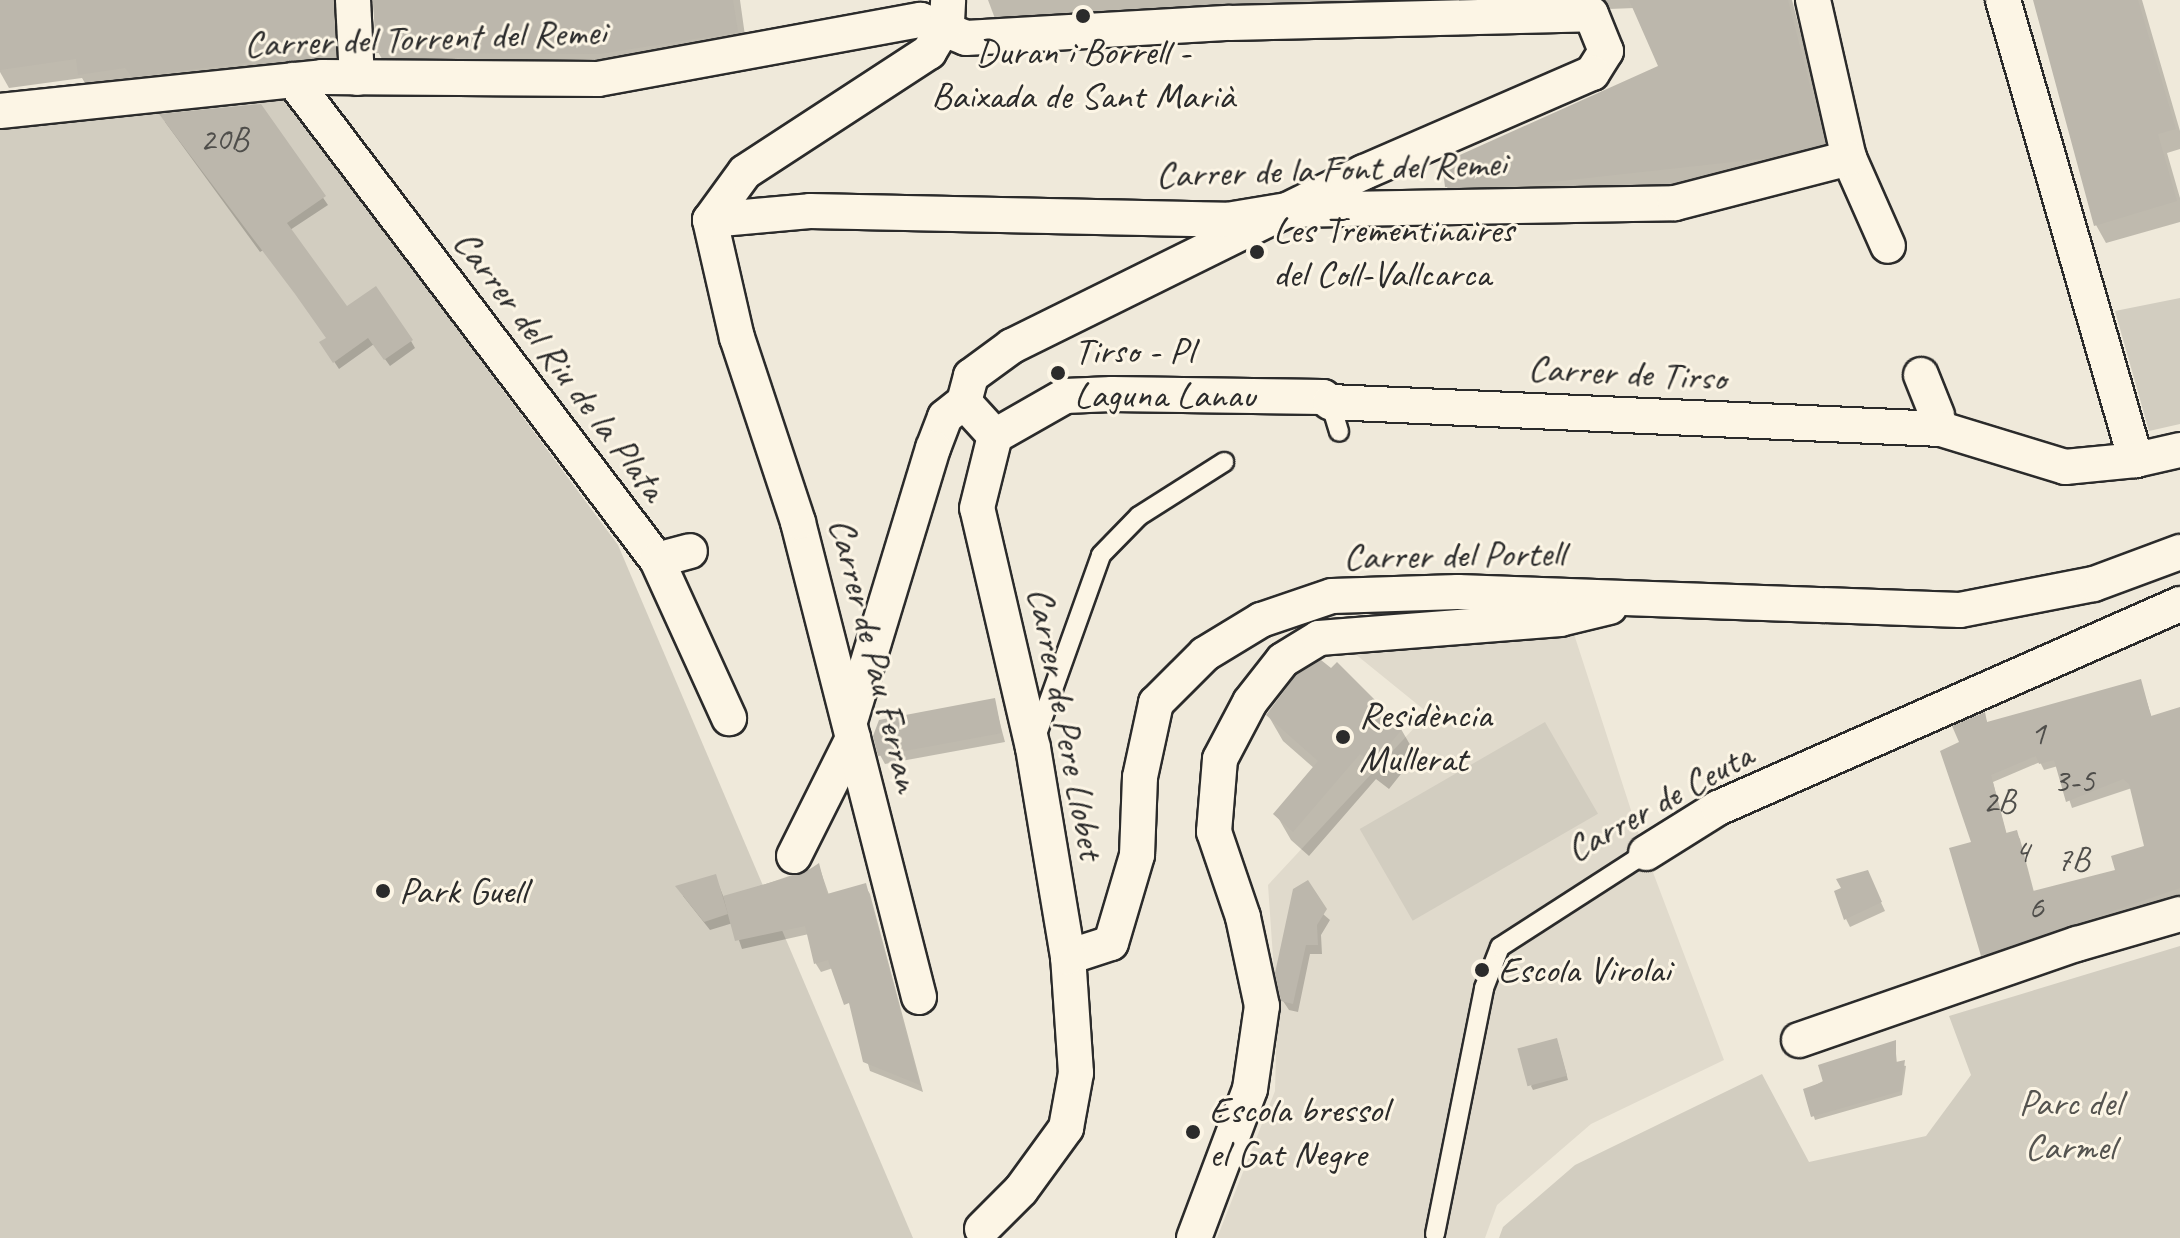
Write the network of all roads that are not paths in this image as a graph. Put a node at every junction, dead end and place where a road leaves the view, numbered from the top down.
1 (353, 0) edge
2 (1813, 0) edge
3 (2003, 0) edge
4 (1230, 12) edge
5 (946, 15) edge
6 (357, 78) junction
7 (293, 80) junction
8 (0, 111) edge
9 (1849, 158) junction
10 (1287, 210) junction
11 (710, 220) junction
12 (1888, 246) dead end
13 (1921, 375) dead end
14 (964, 402) junction
15 (1937, 415) dead end
16 (995, 436) junction
17 (2180, 450) edge
18 (2136, 460) junction
19 (1224, 462) dead end
20 (690, 551) dead end
21 (2180, 552) edge
22 (657, 560) junction
23 (1634, 602) junction
24 (2180, 604) edge
25 (729, 718) dead end
26 (852, 728) junction
27 (1033, 748) junction
28 (1646, 853) joint
29 (794, 856) dead end
30 (2180, 914) edge
31 (1068, 957) junction
32 (919, 997) dead end
33 (1799, 1040) dead end
34 (982, 1229) dead end
35 (1435, 1234) dead end
36 (1194, 1238) edge

1 - 6 street
2 - 9 street
3 - 18 street
4 - 5 street, Carrer del Torrent del Remei
4 - 10 street, Carrer del Torrent del Remei
5 - 6 street, Carrer del Torrent del Remei
5 - 11 street
6 - 7 street, Carrer del Torrent del Remei
7 - 8 street, Carrer del Torrent del Remei
7 - 22 street, Carrer del Riu de la Plata
9 - 10 street, Carrer de la Font del Remei
9 - 12 street
10 - 11 street, Carrer de la Font del Remei
10 - 14 street
11 - 26 street, Carrer de Pau Ferran
13 - 15 street
14 - 16 street
14 - 26 street
16 - 18 street, Carrer de Tirso
16 - 27 street, Carrer de Pere Llobet
17 - 18 street, Carrer de Tirso
19 - 27 lane
20 - 22 street
21 - 23 street, Carrer del Portell
22 - 25 street, Carrer del Riu de la Plata
23 - 31 street, Carrer del Portell
23 - 36 street
24 - 28 street, Carrer de Ceuta
26 - 29 street
26 - 32 street, Carrer de Pau Ferran
27 - 31 street, Carrer de Pere Llobet
28 - 35 lane, Carrer de Ceuta
30 - 33 street
31 - 34 street

